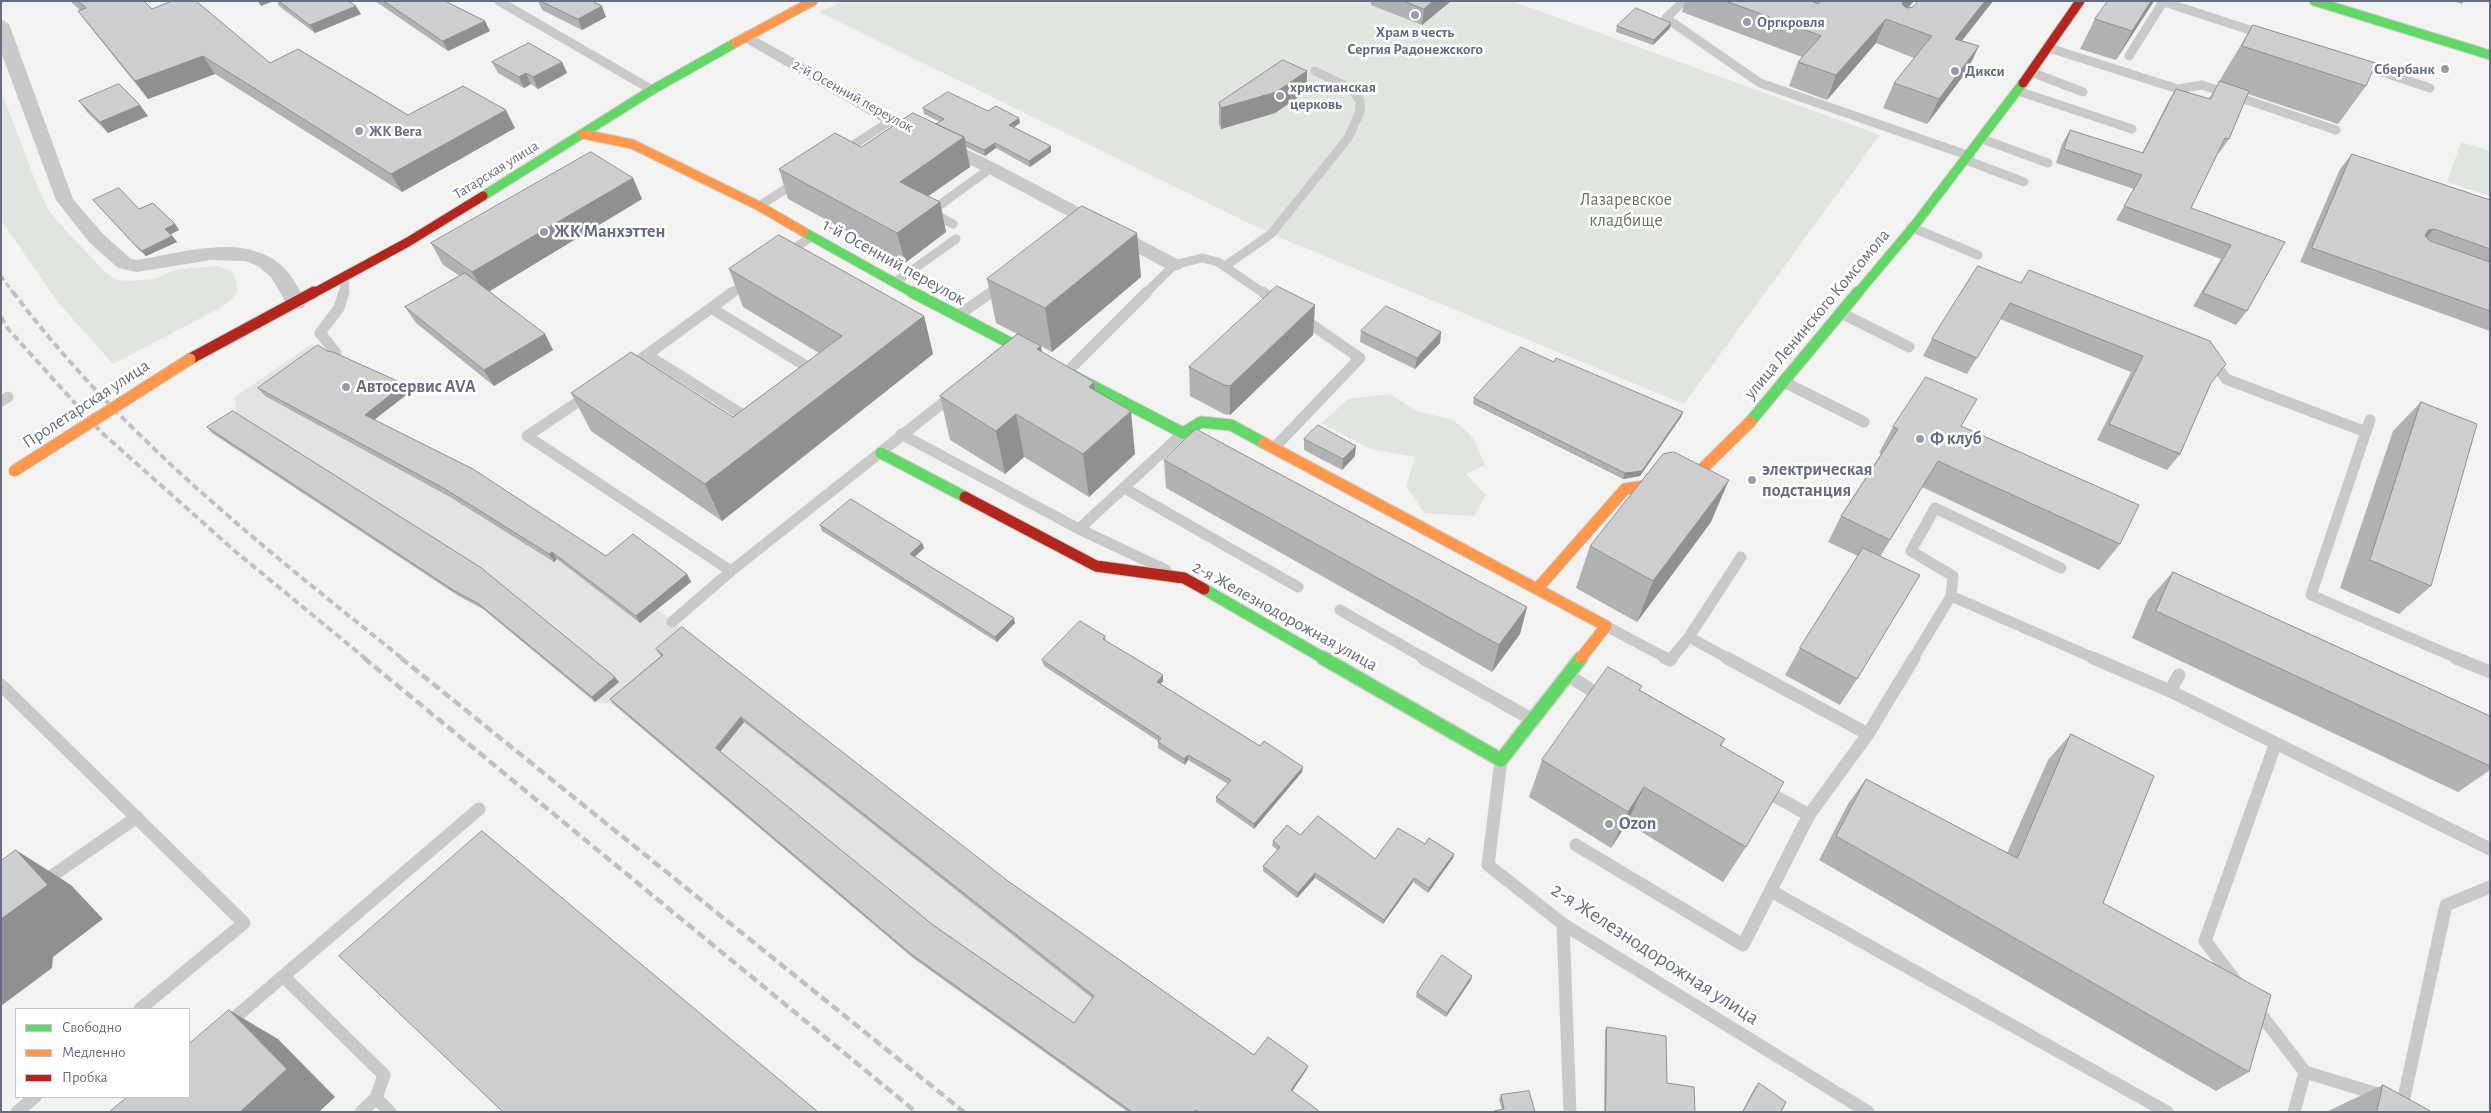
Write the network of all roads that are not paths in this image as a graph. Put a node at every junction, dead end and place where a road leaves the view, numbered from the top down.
1 (499, 1) edge
2 (813, 1) edge
3 (1684, 1) edge
4 (2314, 1) edge
5 (2352, 1) edge
6 (2077, 2) edge
7 (2162, 2) edge
8 (1, 24) edge
9 (745, 36) junction
10 (2277, 38) edge
11 (2490, 43) edge
12 (2049, 48) junction
13 (2490, 55) edge
14 (2129, 56) edge
15 (2349, 62) edge
16 (1316, 71) dead end
17 (2031, 72) junction
18 (2430, 88) dead end
19 (652, 90) junction
20 (2018, 91) junction
21 (2083, 92) dead end
22 (892, 120) junction
23 (2132, 129) dead end
24 (2336, 130) dead end
25 (583, 134) junction
26 (1982, 139) junction
27 (834, 158) edge
28 (1968, 158) junction
29 (2048, 163) dead end
30 (991, 168) junction
31 (809, 174) edge
32 (2024, 182) dead end
33 (759, 206) junction
34 (953, 224) dead end
35 (1911, 227) junction
36 (812, 237) junction
37 (956, 239) dead end
38 (1978, 255) dead end
39 (780, 259) edge
40 (1174, 265) junction
41 (1225, 266) junction
42 (757, 275) edge
43 (345, 278) junction
44 (1013, 278) edge
45 (894, 283) junction
46 (296, 303) junction
47 (711, 308) junction
48 (1841, 313) junction
49 (957, 316) junction
50 (1909, 346) dead end
51 (336, 352) edge
52 (647, 355) junction
53 (190, 359) joint
54 (2215, 363) edge
55 (623, 371) edge
56 (1066, 373) junction
57 (809, 377) edge
58 (1784, 382) junction
59 (599, 387) edge
60 (962, 388) edge
61 (760, 415) edge
62 (2370, 420) dead end
63 (1864, 422) dead end
64 (2366, 432) junction
65 (1183, 433) junction
66 (901, 434) junction
67 (1274, 448) junction
68 (881, 452) junction
69 (1, 480) edge
70 (1124, 488) junction
71 (1079, 529) junction
72 (1741, 557) dead end
73 (2061, 568) dead end
74 (731, 571) junction
75 (1184, 578) junction
76 (1298, 587) dead end
77 (1537, 589) junction
78 (1951, 596) junction
79 (1340, 610) dead end
80 (672, 622) dead end
81 (1606, 626) junction
82 (1689, 638) junction
83 (2490, 672) edge
84 (1568, 675) junction
85 (2179, 675) dead end
86 (1, 685) edge
87 (2170, 692) junction
88 (1615, 704) edge
89 (1533, 720) junction
90 (1868, 734) junction
91 (2276, 745) junction
92 (1501, 760) junction
93 (1750, 782) edge
94 (479, 809) dead end
95 (1809, 816) junction
96 (137, 817) junction
97 (1576, 844) dead end
98 (2490, 849) edge
99 (2490, 887) edge
100 (33, 889) edge
101 (1771, 891) junction
102 (1563, 924) junction
103 (283, 976) junction
104 (141, 1008) edge
105 (218, 1032) edge
106 (2305, 1072) junction
107 (35, 1098) edge
108 (376, 1098) junction
109 (18, 1112) edge
110 (361, 1112) edge
111 (390, 1112) edge
112 (1570, 1112) edge
113 (1868, 1112) edge
114 (2167, 1112) edge
115 (2294, 1112) edge

1 - 19 lane
2 - 9 street, Татарская улица
3 - 28 lane
4 - 13 street
5 - 11 street
6 - 12 street, улица Ленинского Комсомола
7 - 10 lane
7 - 14 lane
8 - 46 street
9 - 19 street, Татарская улица
9 - 22 street, 2-й Осенний переулок
12 - 17 street, улица Ленинского Комсомола
12 - 24 lane
15 - 18 lane
16 - 41 lane
17 - 20 street, улица Ленинского Комсомола
17 - 21 lane
19 - 25 street, Татарская улица
20 - 23 lane
20 - 26 street, улица Ленинского Комсомола
22 - 27 lane
22 - 30 street, 2-й Осенний переулок
25 - 33 street, 1-й Осенний переулок
25 - 43 street, Татарская улица
26 - 28 street, улица Ленинского Комсомола
26 - 29 lane
28 - 32 lane
28 - 35 street, улица Ленинского Комсомола
30 - 34 lane
30 - 40 street, 2-й Осенний переулок
31 - 33 lane
33 - 36 street, 1-й Осенний переулок
35 - 38 lane
35 - 48 street, улица Ленинского Комсомола
36 - 39 lane
36 - 45 street, 1-й Осенний переулок
37 - 45 lane
40 - 41 lane
40 - 56 lane
41 - 67 lane
42 - 47 lane
43 - 46 street, Татарская улица
43 - 51 lane
44 - 49 lane
45 - 49 street, 1-й Осенний переулок
46 - 53 street, Татарская улица
47 - 52 lane
47 - 57 lane
48 - 50 lane
48 - 58 street, улица Ленинского Комсомола
49 - 56 street, 1-й Осенний переулок
52 - 55 lane
52 - 61 lane
53 - 69 street, Пролетарская улица, bridge
54 - 64 lane
56 - 65 street, 1-й Осенний переулок
58 - 63 lane
58 - 77 street, улица Ленинского Комсомола
59 - 74 lane
60 - 66 lane
62 - 64 lane
64 - 83 lane
65 - 67 street
65 - 70 lane
66 - 68 lane
66 - 71 lane
67 - 77 street
68 - 74 lane
68 - 75 street, 2-я Железнодорожная улица
70 - 71 lane
70 - 76 lane
71 - 75 lane
72 - 82 lane
73 - 78 lane
74 - 80 lane
75 - 92 street, 2-я Железнодорожная улица
77 - 81 street
78 - 87 lane
78 - 90 lane
79 - 89 lane
81 - 82 lane
81 - 84 street
82 - 90 lane
84 - 88 lane
84 - 89 street
85 - 87 lane
86 - 96 lane
87 - 91 lane
89 - 92 street
90 - 95 lane
91 - 98 lane
91 - 106 lane
92 - 102 lane, 2-я Железнодорожная улица
93 - 95 lane
94 - 103 lane
95 - 101 lane
96 - 100 lane
96 - 104 lane
97 - 101 lane
99 - 106 lane
101 - 114 lane
102 - 112 lane
102 - 113 lane, 2-я Железнодорожная улица
103 - 105 lane
103 - 108 lane
106 - 115 lane
107 - 109 lane
108 - 110 lane
108 - 111 lane

